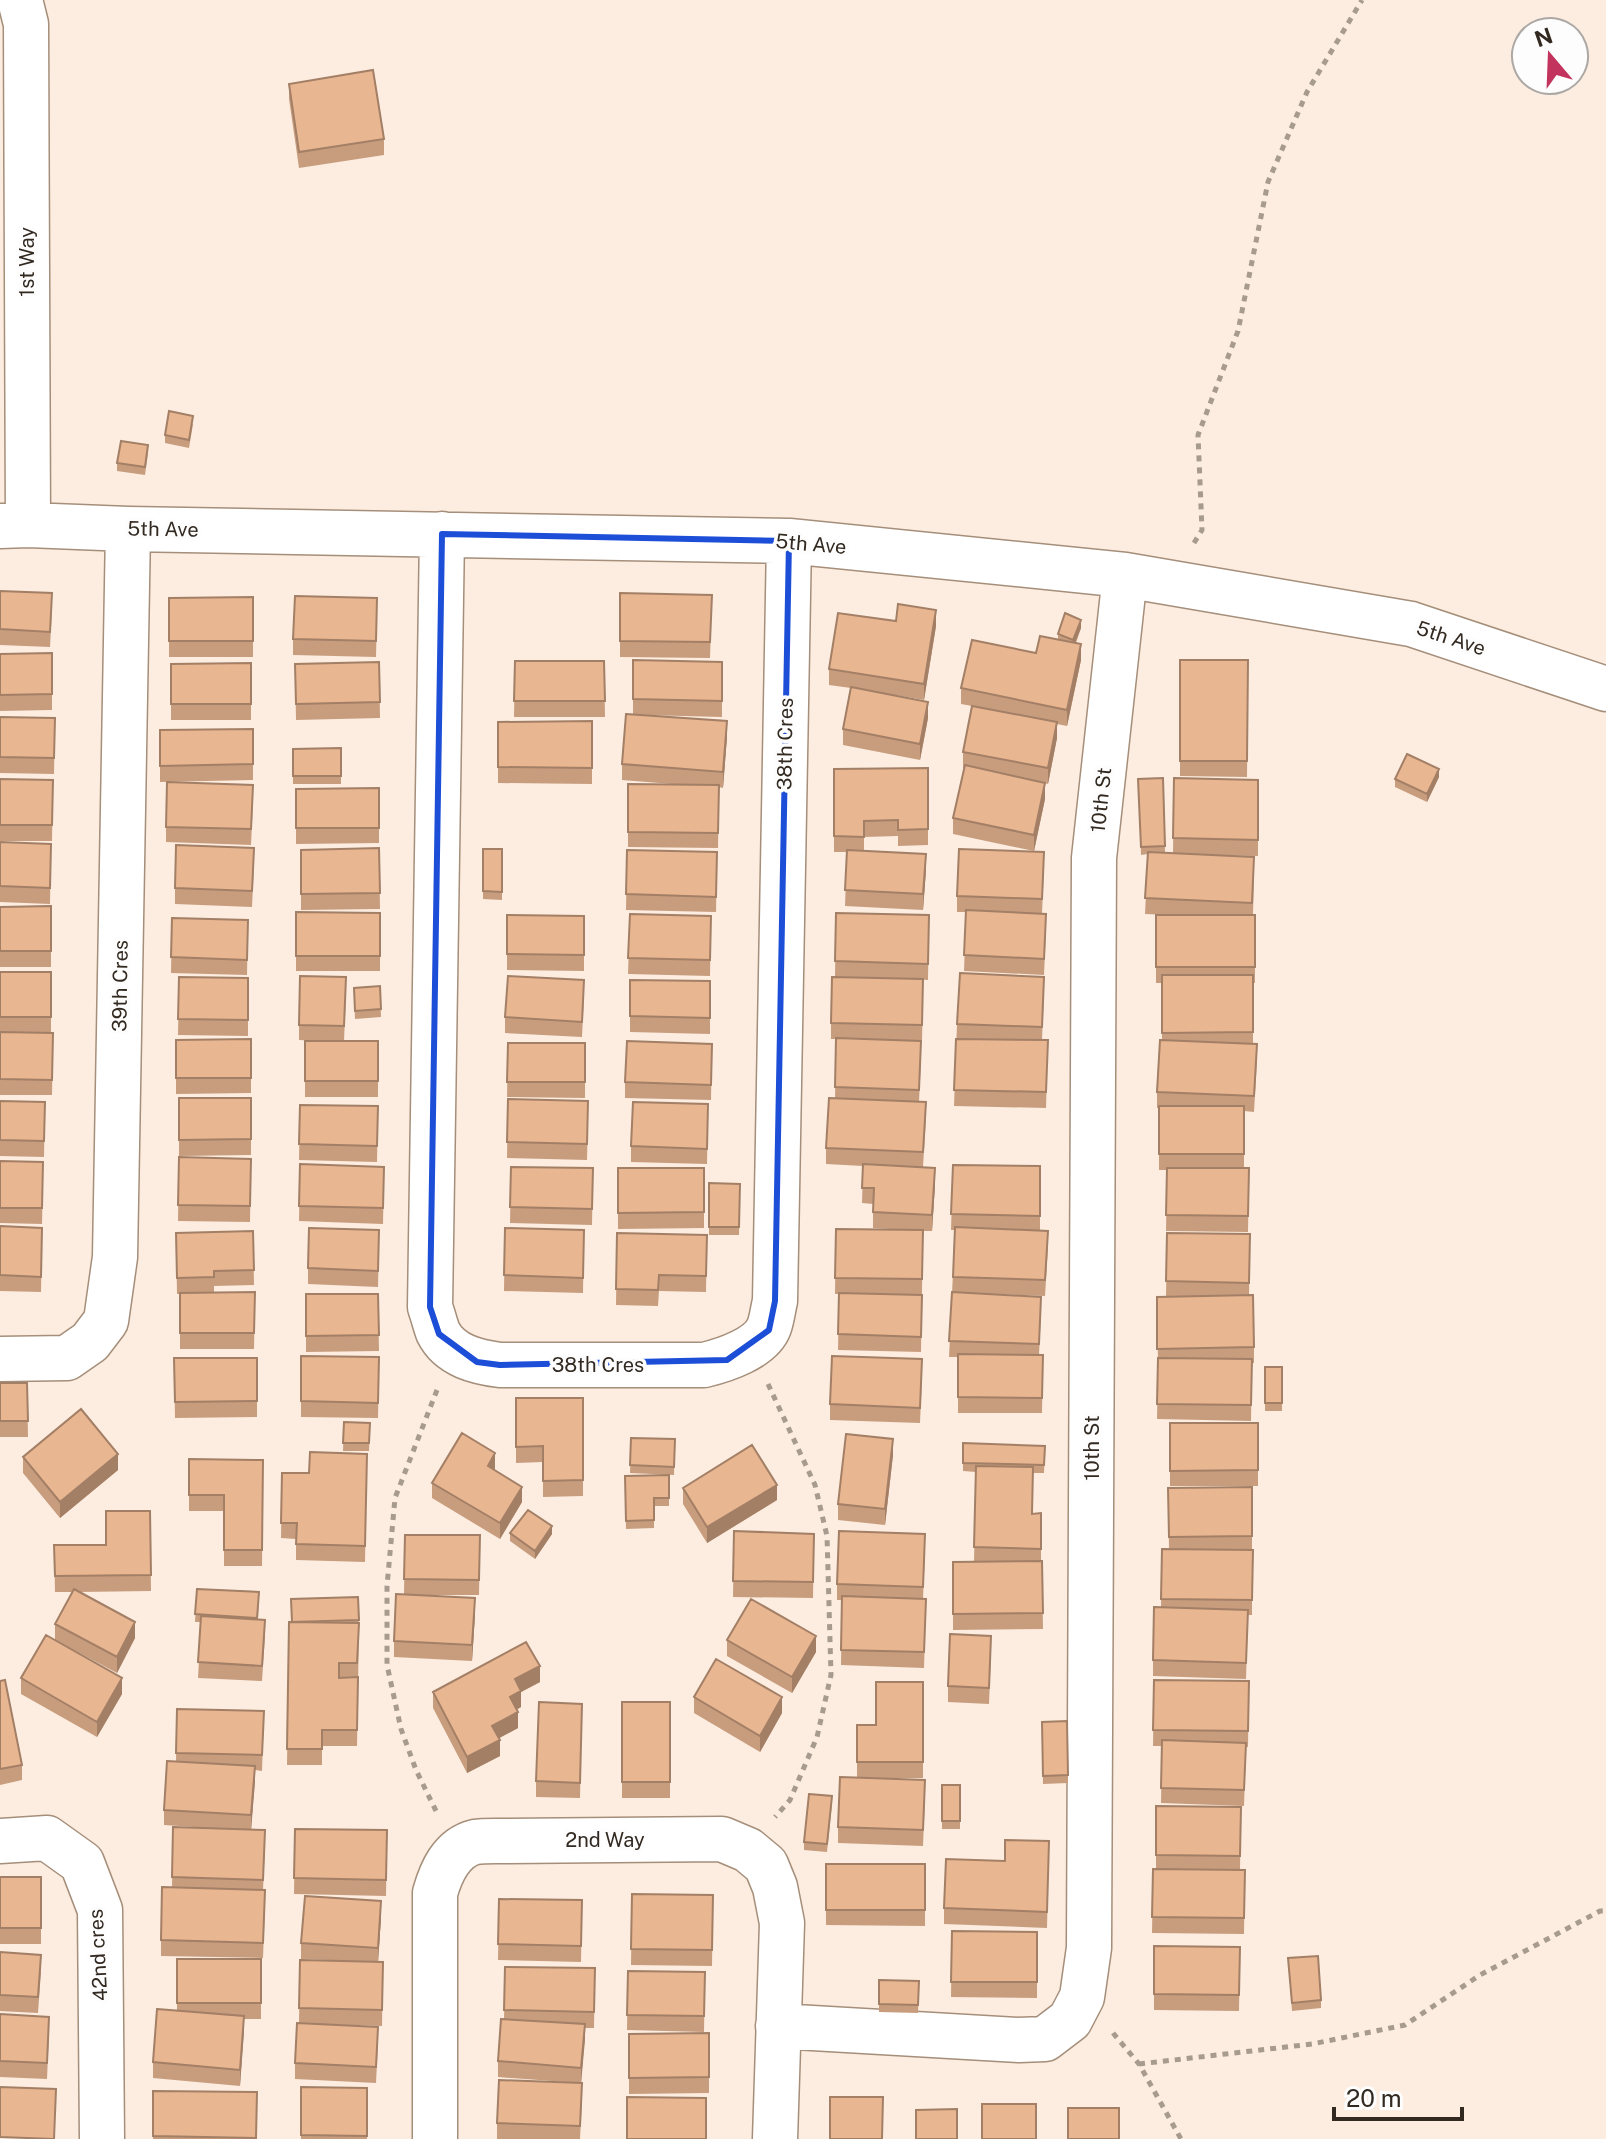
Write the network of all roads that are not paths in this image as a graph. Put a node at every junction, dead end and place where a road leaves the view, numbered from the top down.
1 (20, 0) edge
2 (14, 525) edge
3 (128, 529) junction
4 (442, 534) junction
5 (789, 541) junction
6 (1125, 575) junction
7 (1606, 689) edge
8 (0, 1359) edge
9 (0, 1841) edge
10 (778, 2026) junction
11 (102, 2139) edge
12 (435, 2139) edge
13 (775, 2139) edge

1 - 2 street, 1st Way
2 - 3 street, 5th Ave
3 - 4 street, 5th Ave
3 - 8 street, 39th Cres
4 - 5 street, 5th Ave
4 - 5 street, 38th Cres
5 - 6 street, 5th Ave
6 - 7 street, 5th Ave
6 - 10 street, 10th St
9 - 11 street, 42nd cres
10 - 12 street, 2nd Way
10 - 13 street

